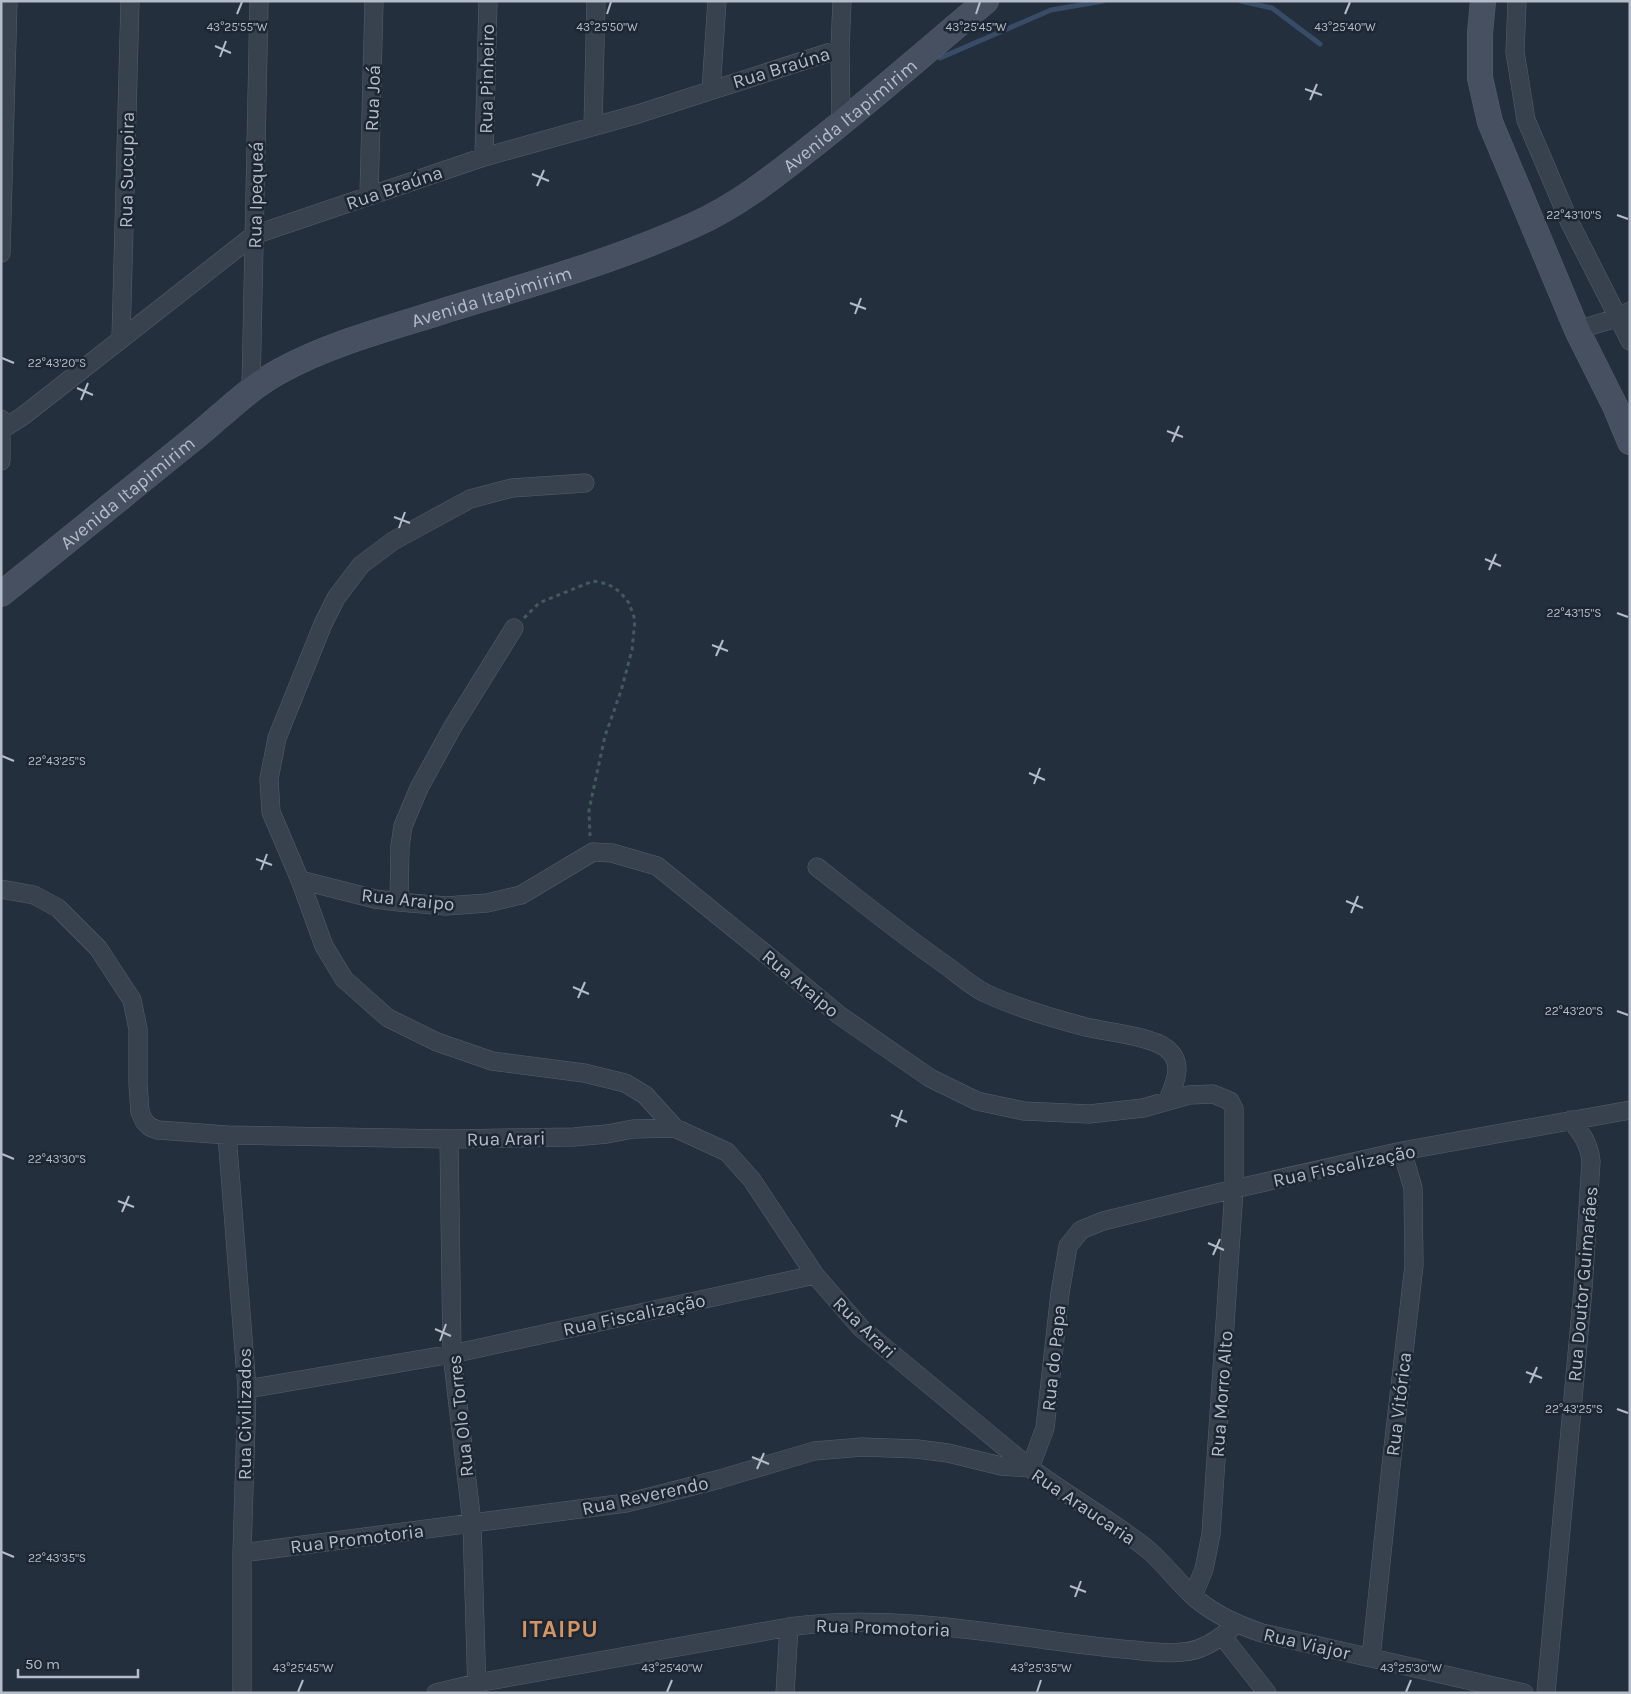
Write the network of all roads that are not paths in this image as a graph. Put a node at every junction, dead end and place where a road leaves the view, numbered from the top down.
1 (8, 1) edge
2 (130, 1) edge
3 (259, 1) edge
4 (374, 1) edge
5 (488, 1) edge
6 (596, 1) edge
7 (717, 1) edge
8 (842, 1) edge
9 (986, 1) edge
10 (1484, 1) edge
11 (1517, 1) edge
12 (840, 49) junction
13 (711, 90) junction
14 (841, 123) junction
15 (593, 126) junction
16 (484, 157) junction
17 (369, 195) junction
18 (254, 235) junction
19 (1, 253) edge
20 (1624, 314) edge
21 (1577, 330) junction
22 (121, 339) junction
23 (1630, 340) edge
24 (251, 388) junction
25 (2, 425) edge
26 (1630, 442) edge
27 (1, 461) edge
28 (585, 483) dead end
29 (1, 594) edge
30 (514, 628) road end
31 (817, 867) dead end
32 (300, 880) junction
33 (1, 889) edge
34 (399, 902) junction
35 (1168, 1100) junction
36 (1630, 1110) edge
37 (1571, 1120) junction
38 (675, 1128) junction
39 (227, 1135) junction
40 (449, 1139) junction
41 (1402, 1151) junction
42 (1234, 1189) junction
43 (1068, 1246) joint
44 (815, 1275) junction
45 (452, 1354) junction
46 (247, 1388) junction
47 (814, 1451) joint
48 (1030, 1468) junction
49 (472, 1522) junction
50 (242, 1553) junction
51 (1193, 1596) junction
52 (1236, 1624) junction
53 (789, 1626) junction
54 (1223, 1636) junction
55 (1371, 1658) junction
56 (477, 1688) edge
57 (242, 1693) edge
58 (436, 1693) edge
59 (785, 1693) edge
60 (1266, 1693) edge
61 (1524, 1693) edge
62 (1546, 1693) edge

1 - 19 street
2 - 22 street, Rua Sucupira
3 - 18 street, Rua Ipequeá
4 - 17 street, Rua Joá
5 - 16 street, Rua Pinheiro
6 - 15 street
7 - 13 street
8 - 12 street
9 - 14 main road, Avenida Itapimirim
10 - 21 main road
11 - 20 street
12 - 13 street, Rua Braúna
12 - 14 street
13 - 15 street, Rua Braúna
14 - 24 main road, Avenida Itapimirim
15 - 16 street, Rua Braúna
16 - 17 street, Rua Braúna
17 - 18 street, Rua Braúna
18 - 22 street, Rua Braúna
18 - 24 street, Rua Ipequeá
20 - 21 street
20 - 23 street
21 - 26 main road
22 - 25 street, Rua Braúna
24 - 29 main road, Avenida Itapimirim
25 - 27 street
28 - 32 street
30 - 34 street
31 - 35 street
32 - 34 street, Rua Araipo
32 - 38 street
33 - 39 street, Rua Arari
34 - 35 street, Rua Araipo
35 - 42 street, Rua Araipo
36 - 37 street, Rua Fiscalização
37 - 41 street, Rua Fiscalização
37 - 62 street, Rua Doutor Guimarães
38 - 40 street, Rua Arari
38 - 44 street, Rua Arari
39 - 40 street, Rua Arari
39 - 46 street, Rua Civilizados
40 - 45 street, Rua Olo Torres
41 - 42 street, Rua Fiscalização
41 - 55 street, Rua Vitórica
42 - 43 street, Rua Fiscalização
42 - 51 street, Rua Morro Alto
43 - 48 street, Rua do Papa
44 - 45 street, Rua Fiscalização
44 - 48 street, Rua Arari
45 - 46 street
45 - 49 street, Rua Olo Torres
46 - 50 street, Rua Civilizados
47 - 48 street, Rua Araucaria
47 - 49 street, Rua Reverendo
48 - 51 street, Rua Araucaria
49 - 50 street, Rua Promotoria
49 - 56 street, Rua Olo Torres
50 - 57 street, Rua Civilizados
51 - 52 street, Rua Araucaria
52 - 54 street, Rua Promotoria
52 - 55 street, Rua Viajor
53 - 54 street, Rua Promotoria
53 - 56 street, Rua Promotoria
53 - 59 street
54 - 60 street
55 - 61 street, Rua Viajor
56 - 58 street, Rua Promotoria

